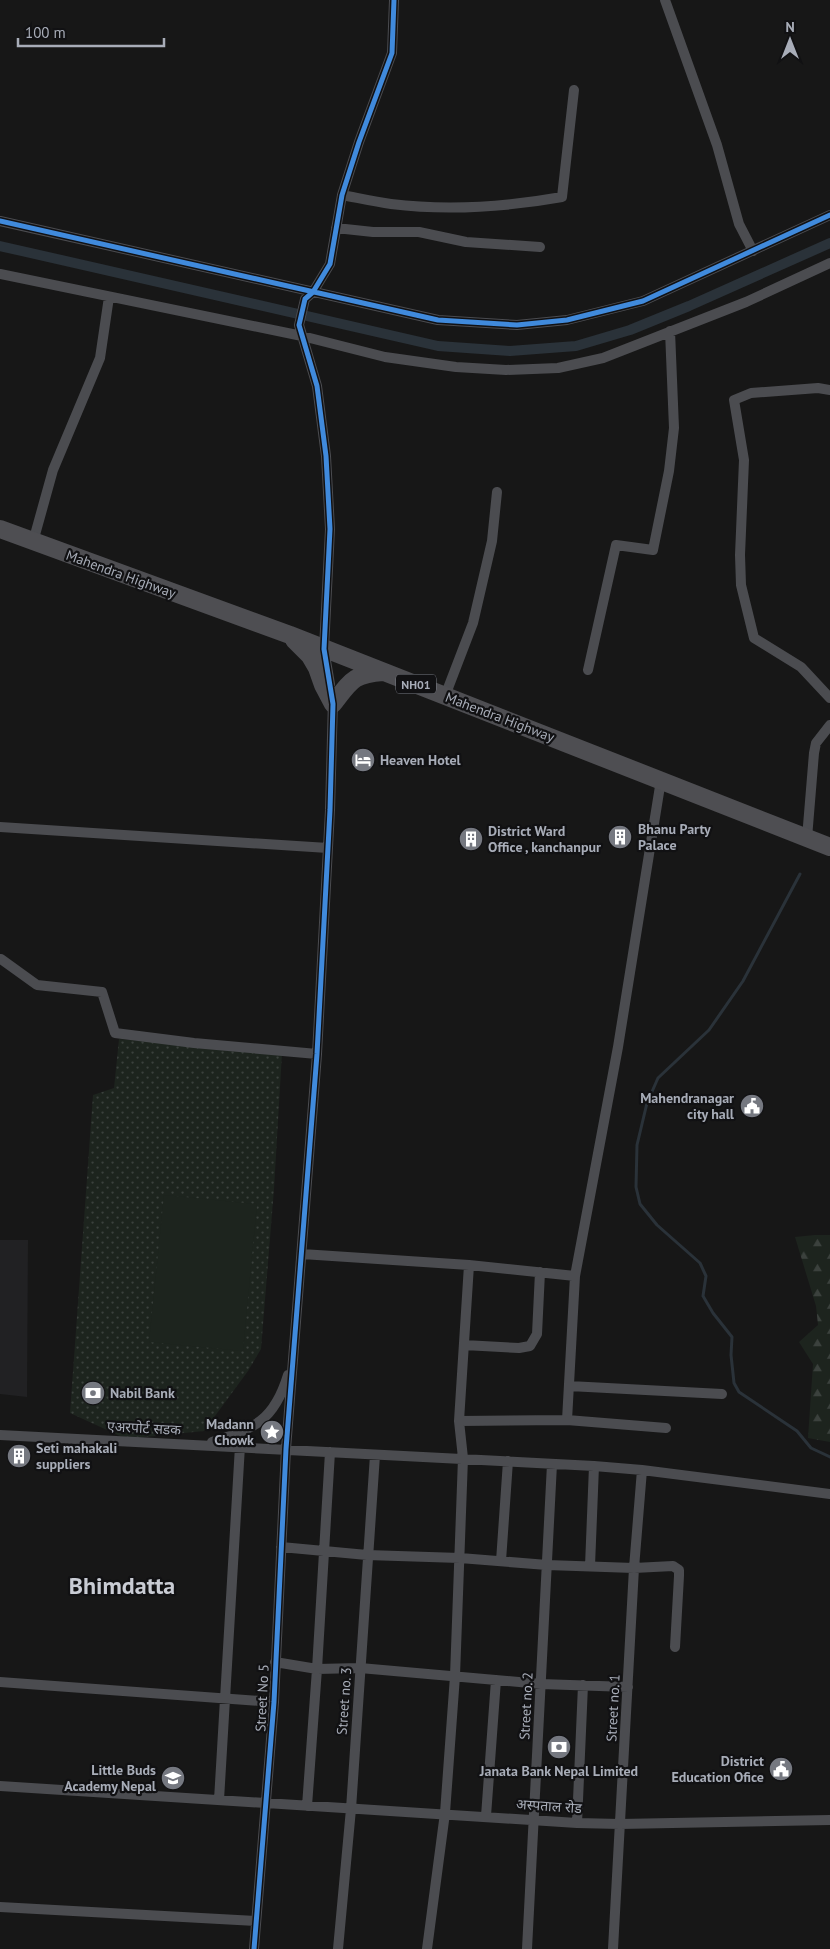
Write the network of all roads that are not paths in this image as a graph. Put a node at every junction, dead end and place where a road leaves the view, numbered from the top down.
1 (394, 0) edge
2 (665, 0) edge
3 (574, 90) dead end
4 (342, 195) junction
5 (830, 215) edge
6 (0, 221) edge
7 (336, 228) junction
8 (540, 247) dead end
9 (753, 251) junction
10 (830, 263) edge
11 (0, 274) edge
12 (313, 292) junction
13 (109, 297) junction
14 (670, 331) junction
15 (302, 336) junction
16 (830, 390) edge
17 (497, 492) dead end
18 (0, 529) edge
19 (33, 542) junction
20 (290, 635) junction
21 (324, 649) junction
22 (588, 670) dead end
23 (386, 672) junction
24 (445, 696) junction
25 (830, 698) edge
26 (333, 704) junction
27 (830, 725) edge
28 (661, 780) junction
29 (0, 827) edge
30 (807, 838) junction
31 (830, 847) edge
32 (328, 848) junction
33 (1, 959) edge
34 (317, 1054) junction
35 (302, 1254) junction
36 (469, 1265) junction
37 (540, 1272) junction
38 (575, 1276) junction
39 (464, 1345) junction
40 (293, 1358) junction
41 (569, 1386) junction
42 (722, 1394) dead end
43 (567, 1420) junction
44 (459, 1421) junction
45 (666, 1428) dead end
46 (0, 1435) edge
47 (204, 1445) junction
48 (240, 1446) junction
49 (286, 1449) junction
50 (330, 1452) junction
51 (374, 1455) junction
52 (462, 1458) junction
53 (508, 1461) junction
54 (552, 1464) junction
55 (594, 1466) junction
56 (642, 1470) junction
57 (830, 1494) edge
58 (281, 1547) junction
59 (323, 1551) junction
60 (367, 1555) junction
61 (460, 1558) junction
62 (502, 1561) junction
63 (547, 1565) junction
64 (590, 1566) junction
65 (634, 1568) junction
66 (675, 1647) dead end
67 (275, 1662) junction
68 (360, 1668) junction
69 (317, 1669) junction
70 (455, 1676) junction
71 (496, 1680) junction
72 (0, 1682) edge
73 (541, 1684) junction
74 (583, 1685) junction
75 (628, 1687) junction
76 (225, 1698) junction
77 (274, 1702) junction
78 (0, 1786) edge
79 (219, 1800) junction
80 (266, 1803) junction
81 (307, 1806) junction
82 (351, 1809) junction
83 (445, 1814) junction
84 (486, 1816) junction
85 (534, 1819) junction
86 (830, 1820) edge
87 (576, 1822) junction
88 (620, 1824) junction
89 (0, 1907) edge
90 (256, 1921) junction
91 (254, 1949) edge
92 (338, 1949) edge
93 (427, 1949) edge
94 (527, 1949) edge
95 (613, 1949) edge

1 - 4 street
2 - 9 street
3 - 4 street
4 - 7 street
5 - 9 street
6 - 12 street
7 - 8 street
7 - 12 street
9 - 12 street
10 - 14 street
11 - 13 street
12 - 15 street
13 - 15 street
13 - 19 street
14 - 15 street
14 - 22 street
15 - 21 street
16 - 25 street
17 - 24 street
18 - 19 highway, Mahendra Highway / NH01
19 - 20 highway, Mahendra Highway / NH01
20 - 21 highway, Mahendra Highway / NH01
20 - 26 highway
21 - 23 highway, Mahendra Highway / NH01
21 - 26 street
23 - 24 highway, Mahendra Highway / NH01
23 - 26 highway
24 - 28 highway, Mahendra Highway / NH01
26 - 32 street
27 - 30 street
28 - 30 highway, Mahendra Highway / NH01
28 - 38 street
29 - 32 street
30 - 31 highway, Mahendra Highway / NH01
32 - 34 street
33 - 34 street
34 - 35 street
35 - 36 street
35 - 40 street
36 - 37 street
36 - 39 street
37 - 38 street
37 - 39 street
38 - 41 street
39 - 44 street
40 - 47 street
40 - 49 street, Street No 5
41 - 42 street
41 - 43 street
43 - 44 street
43 - 45 street
44 - 52 street
46 - 47 street, एअरपोर्ट सडक
47 - 48 street, एअरपोर्ट सडक
48 - 49 street, एअरपोर्ट सडक
48 - 76 street
49 - 50 street, एअरपोर्ट सडक
49 - 58 street, Street No 5
50 - 51 street, एअरपोर्ट सडक
50 - 59 street
51 - 52 street, एअरपोर्ट सडक
51 - 60 street, Street no. 3
52 - 53 street, एअरपोर्ट सडक
52 - 61 street
53 - 54 street, एअरपोर्ट सडक
53 - 62 street
54 - 55 street, एअरपोर्ट सडक
54 - 63 street, Street no. 2
55 - 56 street, एअरपोर्ट सडक
55 - 64 street
56 - 57 street, एअरपोर्ट सडक
56 - 65 street, Street no. 1
58 - 59 street
58 - 67 street, Street No 5
59 - 60 street
59 - 69 street
60 - 61 street
60 - 68 street, Street no. 3
61 - 62 street
61 - 70 street
62 - 63 street
63 - 64 street
63 - 73 street, Street no. 2
64 - 65 street
65 - 66 street
65 - 75 street, Street no. 1
67 - 69 street
67 - 77 street, Street No 5
68 - 69 street
68 - 70 street
68 - 82 street, Street no. 3
69 - 81 street
70 - 71 street
70 - 83 street
71 - 73 street
71 - 84 street
72 - 76 street
73 - 74 street
73 - 85 street, Street no. 2
74 - 75 street
74 - 87 street
75 - 88 street, Street no. 1
76 - 77 street
76 - 79 street
77 - 80 street, Street No 5
78 - 79 street, अस्पताल रोड
79 - 80 street, अस्पताल रोड
80 - 81 street, अस्पताल रोड
80 - 90 street, Street No 5
81 - 82 street, अस्पताल रोड
82 - 83 street, अस्पताल रोड
82 - 92 street, Street no. 3
83 - 84 street, अस्पताल रोड
83 - 93 street
84 - 85 street, अस्पताल रोड
85 - 87 street, अस्पताल रोड
85 - 94 street, Street no. 2
86 - 88 street, अस्पताल रोड
87 - 88 street, अस्पताल रोड
88 - 95 street, Street no. 1
89 - 90 street
90 - 91 street, Street No 5

